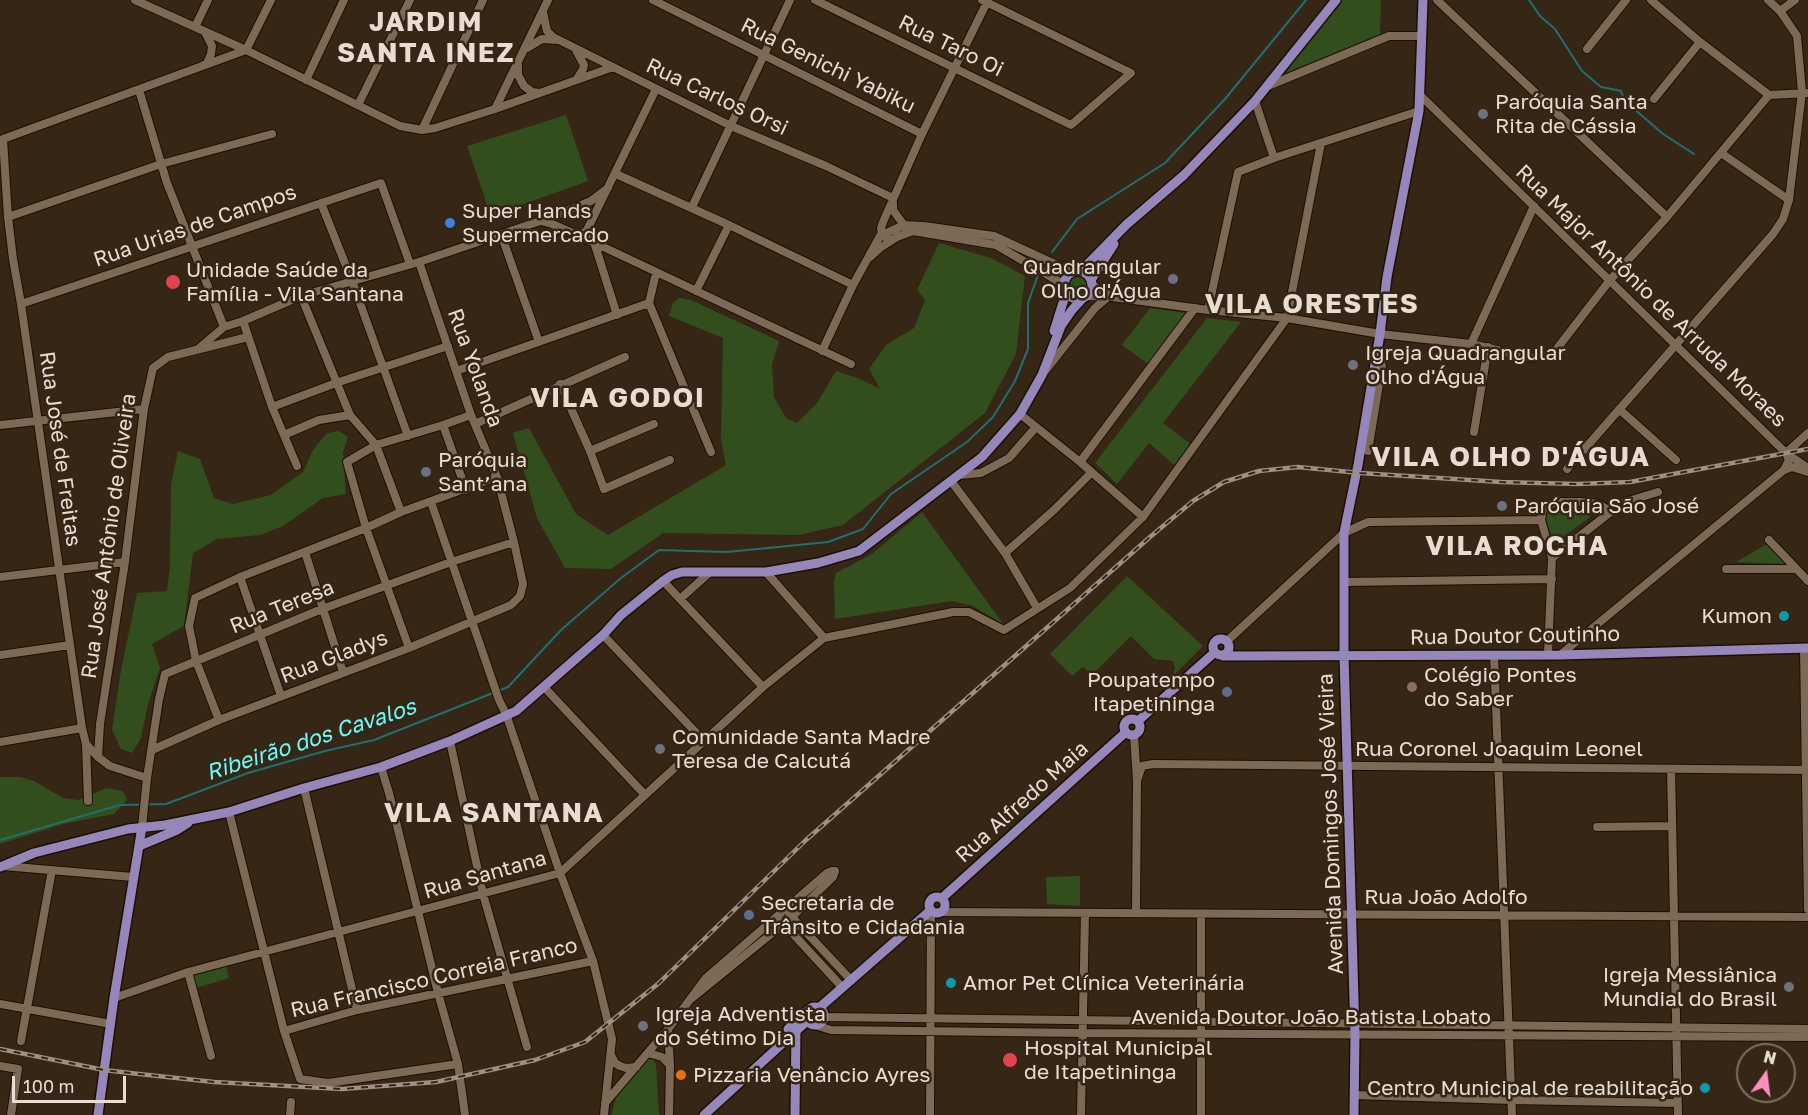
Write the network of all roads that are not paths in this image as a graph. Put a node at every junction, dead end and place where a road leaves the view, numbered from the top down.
1 (135, 0) edge
2 (208, 0) edge
3 (271, 0) edge
4 (344, 0) edge
5 (410, 0) edge
6 (483, 0) edge
7 (538, 0) edge
8 (653, 0) edge
9 (790, 0) edge
10 (815, 0) edge
11 (1336, 0) edge
12 (1423, 0) edge
13 (1437, 0) edge
14 (1626, 0) edge
15 (1651, 0) edge
16 (1768, 0) edge
17 (1795, 0) edge
18 (986, 1) edge
19 (546, 6) edge
20 (1780, 11) junction
21 (195, 27) junction
22 (206, 32) junction
23 (1422, 36) junction
24 (559, 40) junction
25 (1700, 42) junction
26 (573, 47) junction
27 (1587, 49) dead end
28 (246, 50) junction
29 (524, 51) junction
30 (764, 54) junction
31 (518, 62) junction
32 (201, 67) junction
33 (613, 67) junction
34 (955, 68) junction
35 (306, 80) junction
36 (576, 80) junction
37 (1266, 86) junction
38 (656, 89) junction
39 (139, 90) junction
40 (1805, 92) edge
41 (539, 93) junction
42 (1420, 95) junction
43 (1769, 95) junction
44 (1654, 99) dead end
45 (1255, 101) junction
46 (358, 105) junction
47 (1808, 106) edge
48 (495, 109) junction
49 (1419, 111) junction
50 (1800, 116) junction
51 (731, 126) junction
52 (422, 130) junction
53 (272, 134) dead end
54 (922, 134) junction
55 (1321, 143) junction
56 (1720, 153) junction
57 (1274, 158) junction
58 (161, 164) junction
59 (616, 174) junction
60 (381, 183) joint
61 (608, 188) junction
62 (893, 198) junction
63 (1789, 200) junction
64 (321, 203) junction
65 (1534, 206) junction
66 (577, 207) junction
67 (692, 207) junction
68 (595, 216) junction
69 (8, 217) junction
70 (1667, 217) junction
71 (546, 219) junction
72 (729, 225) junction
73 (1126, 225) junction
74 (556, 226) junction
75 (589, 226) junction
76 (573, 233) junction
77 (899, 233) junction
78 (501, 234) junction
79 (882, 234) junction
80 (595, 243) junction
81 (192, 246) junction
82 (865, 262) junction
83 (414, 263) junction
84 (1077, 271) junction
85 (656, 273) junction
86 (1610, 280) junction
87 (352, 281) junction
88 (1092, 282) junction
89 (853, 285) junction
90 (1065, 288) junction
91 (696, 291) junction
92 (301, 296) junction
93 (1085, 297) junction
94 (1110, 297) junction
95 (649, 303) junction
96 (21, 304) junction
97 (1195, 308) junction
98 (1208, 310) junction
99 (617, 315) junction
100 (1287, 318) junction
101 (243, 321) junction
102 (224, 327) junction
103 (1380, 334) junction
104 (248, 337) junction
105 (539, 342) junction
106 (1471, 344) junction
107 (1675, 345) junction
108 (448, 346) junction
109 (1488, 347) junction
110 (196, 350) junction
111 (822, 351) junction
112 (1376, 354) junction
113 (625, 357) dead end
114 (850, 364) dead end
115 (383, 367) junction
116 (456, 371) junction
117 (1041, 377) junction
118 (336, 383) junction
119 (560, 384) junction
120 (272, 407) junction
121 (144, 409) junction
122 (1619, 409) junction
123 (1020, 414) junction
124 (350, 415) junction
125 (471, 415) junction
126 (38, 421) junction
127 (475, 424) junction
128 (654, 424) dead end
129 (0, 425) edge
130 (442, 425) junction
131 (1035, 427) junction
132 (1474, 432) dead end
133 (1808, 434) edge
134 (284, 435) junction
135 (408, 436) junction
136 (376, 445) junction
137 (590, 451) junction
138 (1368, 451) dead end
139 (711, 452) dead end
140 (1786, 453) junction
141 (670, 460) dead end
142 (1676, 460) dead end
143 (1080, 462) junction
144 (297, 466) dead end
145 (1567, 469) dead end
146 (1784, 470) junction
147 (1808, 470) edge
148 (1091, 473) junction
149 (497, 477) junction
150 (955, 478) junction
151 (466, 490) junction
152 (1658, 492) dead end
153 (431, 502) junction
154 (401, 512) junction
155 (1611, 512) junction
156 (1143, 517) junction
157 (1541, 520) junction
158 (366, 528) junction
159 (1344, 533) junction
160 (1769, 540) dead end
161 (514, 542) junction
162 (304, 552) junction
163 (1005, 554) junction
164 (1552, 558) junction
165 (125, 562) junction
166 (451, 562) junction
167 (1726, 568) dead end
168 (1796, 569) junction
169 (59, 570) junction
170 (766, 572) junction
171 (709, 573) junction
172 (0, 577) edge
173 (240, 577) junction
174 (1552, 579) junction
175 (663, 581) junction
176 (1808, 581) edge
177 (1345, 582) junction
178 (387, 585) junction
179 (522, 590) joint
180 (680, 599) junction
181 (1037, 608) junction
182 (322, 609) junction
183 (472, 622) junction
184 (603, 634) junction
185 (260, 635) junction
186 (824, 638) junction
187 (1227, 641) joint
188 (70, 645) junction
189 (408, 648) junction
190 (1806, 648) edge
191 (1219, 654) junction
192 (1548, 654) junction
193 (1560, 654) junction
194 (0, 655) edge
195 (1344, 655) junction
196 (1494, 655) junction
197 (196, 661) junction
198 (343, 672) junction
199 (544, 687) junction
200 (763, 687) junction
201 (282, 696) junction
202 (506, 714) junction
203 (219, 720) junction
204 (82, 728) junction
205 (1130, 734) junction
206 (450, 741) junction
207 (704, 741) junction
208 (0, 742) edge
209 (86, 744) junction
210 (152, 750) junction
211 (1134, 750) junction
212 (98, 758) junction
213 (1153, 764) junction
214 (1347, 766) junction
215 (381, 767) junction
216 (1498, 767) junction
217 (1671, 769) junction
218 (1807, 770) edge
219 (147, 778) junction
220 (1137, 781) junction
221 (304, 788) junction
222 (645, 795) junction
223 (88, 801) dead end
224 (229, 812) junction
225 (194, 820) junction
226 (1597, 826) dead end
227 (1672, 826) junction
228 (142, 827) junction
229 (139, 846) junction
230 (2, 867) edge
231 (52, 870) junction
232 (560, 873) junction
233 (133, 877) junction
234 (483, 894) junction
235 (942, 898) junction
236 (784, 909) junction
237 (1808, 909) edge
238 (934, 911) junction
239 (417, 912) junction
240 (1085, 913) junction
241 (1136, 913) junction
242 (1201, 914) junction
243 (1351, 914) junction
244 (1504, 915) junction
245 (777, 916) junction
246 (1674, 916) junction
247 (792, 917) junction
248 (1808, 917) edge
249 (784, 924) junction
250 (338, 932) junction
251 (264, 952) junction
252 (592, 961) junction
253 (188, 972) junction
254 (508, 979) junction
255 (851, 980) junction
256 (842, 987) junction
257 (438, 993) junction
258 (114, 998) junction
259 (691, 999) junction
260 (0, 1004) edge
261 (26, 1008) junction
262 (357, 1010) junction
263 (821, 1012) junction
264 (930, 1018) junction
265 (810, 1019) junction
266 (1083, 1020) junction
267 (1202, 1021) junction
268 (1354, 1023) junction
269 (111, 1024) junction
270 (1509, 1025) junction
271 (796, 1026) junction
272 (1676, 1028) junction
273 (668, 1029) junction
274 (1808, 1029) edge
275 (284, 1031) junction
276 (930, 1031) junction
277 (1083, 1034) junction
278 (1202, 1034) junction
279 (1355, 1035) junction
280 (1509, 1036) junction
281 (1676, 1037) junction
282 (1808, 1037) edge
283 (21, 1041) dead end
284 (527, 1047) dead end
285 (648, 1053) junction
286 (611, 1055) junction
287 (211, 1056) dead end
288 (458, 1064) junction
289 (670, 1065) junction
290 (0, 1066) edge
291 (636, 1067) junction
292 (1354, 1095) junction
293 (1512, 1100) junction
294 (291, 1102) dead end
295 (605, 1103) junction
296 (1677, 1103) junction
297 (11, 1115) edge
298 (98, 1115) edge
299 (290, 1115) edge
300 (465, 1115) edge
301 (604, 1115) edge
302 (669, 1115) edge
303 (704, 1115) edge
304 (795, 1115) edge
305 (930, 1115) edge
306 (1081, 1115) edge
307 (1201, 1115) edge
308 (1354, 1115) edge
309 (1512, 1115) edge
310 (1678, 1115) edge

1 - 21 street
2 - 21 street
3 - 28 street
4 - 35 street
5 - 46 street
6 - 52 street
7 - 19 street
8 - 30 street, Rua Genichi Yabiku
9 - 30 street
10 - 34 street, Rua Taro Oi
11 - 37 main road
12 - 23 main road, Avenida Domingos José Vieira
13 - 70 street
14 - 27 street
15 - 25 street
16 - 20 street
17 - 20 street
18 - 34 street
18 - 34 street, Rua Taro Oi
19 - 24 street
19 - 29 street
20 - 40 street
21 - 22 street
22 - 28 street
22 - 32 street
23 - 37 street
23 - 42 main road, Avenida Domingos José Vieira
24 - 26 street, Rua Carlos Orsi
24 - 29 street
25 - 43 street
25 - 44 street
26 - 33 street, Rua Carlos Orsi
26 - 36 street
28 - 32 street
28 - 35 street
29 - 31 street
30 - 51 street
30 - 54 street, Rua Genichi Yabiku
31 - 41 street
31 - 48 street
32 - 39 street
33 - 36 street
33 - 38 street, Rua Carlos Orsi
34 - 54 street
35 - 46 street
36 - 41 street
37 - 45 main road
38 - 51 street, Rua Carlos Orsi
38 - 59 street
39 - 58 street
39 - 69 street, Rua José de Freitas
40 - 43 street
40 - 50 street
41 - 48 street
42 - 49 main road, Avenida Domingos José Vieira
42 - 65 street, Rua Major Antônio de Arruda Moraes
43 - 56 street
45 - 57 street
45 - 73 main road
46 - 52 street
47 - 50 street
48 - 52 street
49 - 55 street
49 - 103 main road, Avenida Domingos José Vieira
50 - 63 street
51 - 62 street, Rua Carlos Orsi
51 - 67 street
53 - 58 street
54 - 62 street
55 - 57 street
55 - 100 street
56 - 63 street
56 - 70 street
57 - 98 street
58 - 69 street
58 - 81 street
59 - 61 street
59 - 67 street
60 - 64 street, Rua Urias de Campos
60 - 83 street, Rua Yolanda
61 - 66 street
61 - 68 street
62 - 77 street
62 - 79 street
63 - 107 street
64 - 81 street, Rua Urias de Campos
64 - 87 street
65 - 86 street, Rua Major Antônio de Arruda Moraes
65 - 106 street
66 - 68 street
66 - 71 street
67 - 72 street
68 - 75 street
69 - 96 street, Rua José de Freitas
70 - 86 street
71 - 74 street
71 - 74 street
71 - 78 street
72 - 89 street
72 - 91 street
73 - 84 main road
73 - 88 main road
74 - 76 street
75 - 76 street
75 - 80 street
76 - 80 street
77 - 79 street
77 - 79 street
77 - 82 street
77 - 84 street
77 - 90 street
78 - 83 street
78 - 105 street
79 - 82 street
80 - 85 street
80 - 99 street
81 - 96 street, Rua Urias de Campos
81 - 102 street
82 - 89 street
83 - 87 street
83 - 108 street, Rua Yolanda
84 - 88 main road
84 - 90 main road
85 - 91 street
85 - 95 street
86 - 107 street, Rua Major Antônio de Arruda Moraes
86 - 109 street
87 - 92 street
87 - 115 street
88 - 93 main road
88 - 94 street
89 - 111 street
90 - 93 main road
90 - 117 main road
91 - 111 street
92 - 101 street
92 - 118 street
93 - 94 street
93 - 117 main road
94 - 97 street
94 - 117 street
95 - 99 street
95 - 139 street
96 - 126 street, Rua José de Freitas
97 - 98 street
97 - 143 street
98 - 100 street
99 - 105 street
100 - 103 street
100 - 156 street
101 - 102 street
101 - 104 street
102 - 110 street
103 - 106 street
103 - 112 main road, Avenida Domingos José Vieira
104 - 110 street, Rua José Antônio de Oliveira
104 - 120 street
105 - 116 street
106 - 109 street
107 - 122 street
107 - 140 street, Rua Major Antônio de Arruda Moraes
108 - 115 street
108 - 116 street, Rua Yolanda
109 - 132 street
110 - 121 street, Rua José Antônio de Oliveira
111 - 114 street
112 - 138 street
112 - 159 main road, Avenida Domingos José Vieira
113 - 119 street
115 - 118 street
115 - 135 street
116 - 125 street, Rua Yolanda
117 - 123 main road
118 - 120 street
118 - 124 street
119 - 127 street
119 - 137 street
120 - 134 street
121 - 126 street
121 - 165 street, Rua José Antônio de Oliveira
122 - 142 street
122 - 145 street
123 - 131 street
123 - 150 main road
124 - 134 street
124 - 136 street
125 - 127 street, Rua Yolanda
125 - 130 street
126 - 129 street
126 - 169 street, Rua José de Freitas
127 - 149 street, Rua Yolanda
128 - 137 street
130 - 135 street
130 - 151 street
131 - 143 street
131 - 150 street
133 - 140 street
134 - 144 street
135 - 136 street
136 - 154 street
136 - 158 street
137 - 141 street
140 - 146 street
140 - 147 street, Rua Major Antônio de Arruda Moraes
143 - 148 street
146 - 147 street
146 - 193 street
148 - 156 street
148 - 163 street
149 - 151 street
149 - 161 street, Rua Yolanda
150 - 163 street
150 - 170 main road
151 - 153 street
152 - 155 street
153 - 154 street
153 - 166 street
154 - 158 street
155 - 157 street
155 - 164 street
156 - 181 street
157 - 159 street
157 - 164 street
158 - 162 street
158 - 178 street
159 - 177 main road, Avenida Domingos José Vieira
159 - 187 street
160 - 168 street
161 - 166 street, Rua Teresa
161 - 179 street, Rua Yolanda
162 - 173 street
162 - 182 street
163 - 181 street
164 - 174 street
165 - 169 street
165 - 212 street, Rua José Antônio de Oliveira
166 - 178 street, Rua Teresa
166 - 183 street
167 - 168 street
168 - 176 street
169 - 172 street
169 - 188 street, Rua José de Freitas
170 - 171 main road
170 - 186 street
171 - 175 main road
171 - 180 street
173 - 185 street
173 - 197 street
174 - 177 street
174 - 192 street
175 - 180 street
175 - 184 main road
177 - 195 main road, Avenida Domingos José Vieira
178 - 182 street, Rua Teresa
178 - 189 street
179 - 183 street, Rua Gladys
180 - 200 street
181 - 186 street
182 - 185 street, Rua Teresa
182 - 198 street
183 - 189 street, Rua Gladys
183 - 202 street
184 - 199 main road
184 - 207 street
185 - 197 street, Rua Teresa
185 - 201 street
186 - 200 street, Rua Santana
187 - 191 main road
188 - 194 street
188 - 204 street, Rua José de Freitas
189 - 198 street, Rua Gladys
190 - 193 main road, Rua Doutor Coutinho
190 - 218 street
191 - 195 main road, Rua Doutor Coutinho
191 - 205 main road, Rua Alfredo Maia
192 - 193 main road, Rua Doutor Coutinho
192 - 196 main road, Rua Doutor Coutinho
195 - 196 main road, Rua Doutor Coutinho
195 - 214 main road, Avenida Domingos José Vieira
196 - 216 street
197 - 203 street
197 - 210 street, Rua Teresa
198 - 201 street, Rua Gladys
199 - 202 main road
199 - 222 street
200 - 207 street, Rua Santana
201 - 203 street, Rua Gladys
202 - 206 main road
202 - 232 street
203 - 210 street, Rua Gladys
204 - 208 street
204 - 209 street, Rua José de Freitas
205 - 211 street
205 - 235 main road, Rua Alfredo Maia
206 - 215 main road
206 - 234 street
207 - 222 street, Rua Santana
209 - 212 street, Rua José de Freitas
209 - 223 street
210 - 219 street, Rua Teresa
211 - 213 street
211 - 220 street
212 - 219 street
213 - 214 street, Rua Coronel Joaquim Leonel
213 - 220 street
214 - 216 street, Rua Coronel Joaquim Leonel
214 - 243 main road, Avenida Domingos José Vieira
215 - 221 main road
215 - 239 street
216 - 217 street, Rua Coronel Joaquim Leonel
216 - 244 street
217 - 218 street, Rua Coronel Joaquim Leonel
217 - 227 street
218 - 237 street
219 - 228 street, Rua Teresa
220 - 241 street
221 - 224 main road
221 - 250 street
222 - 232 street, Rua Santana
224 - 225 main road
224 - 251 street
225 - 228 main road
225 - 229 main road
226 - 227 street
227 - 246 street
228 - 229 main road
228 - 230 main road
229 - 233 main road
230 - 231 street
231 - 233 street
231 - 261 street
232 - 234 street, Rua Santana
232 - 252 street
233 - 258 main road
234 - 239 street, Rua Santana
234 - 254 street
235 - 238 main road
235 - 238 main road
236 - 245 street
236 - 247 street
236 - 247 street
238 - 240 street, Rua João Adolfo
238 - 255 main road
238 - 264 street
239 - 250 street, Rua Santana
239 - 257 street
240 - 241 street, Rua João Adolfo
240 - 266 street
241 - 242 street, Rua João Adolfo
242 - 243 street, Rua João Adolfo
242 - 267 street
243 - 244 street, Rua João Adolfo
243 - 268 main road, Avenida Domingos José Vieira
244 - 246 street, Rua João Adolfo
244 - 270 street
245 - 249 street
245 - 259 street
246 - 248 street, Rua João Adolfo
246 - 272 street
247 - 249 street
247 - 255 street
249 - 256 street
249 - 259 street
250 - 251 street, Rua Santana
250 - 262 street
251 - 253 street, Rua Santana
251 - 275 street
252 - 254 street, Rua Francisco Correia Franco
252 - 286 street
253 - 258 street, Rua Santana
253 - 287 street
254 - 257 street, Rua Francisco Correia Franco
254 - 284 street
255 - 256 main road
256 - 263 main road
257 - 262 street, Rua Francisco Correia Franco
257 - 288 street
258 - 269 main road
259 - 273 street
260 - 261 street
261 - 269 street
261 - 283 street
262 - 275 street, Rua Francisco Correia Franco
263 - 264 street, Avenida Doutor João Batista Lobato
263 - 265 main road
263 - 265 main road
264 - 266 street, Avenida Doutor João Batista Lobato
264 - 276 street
265 - 271 main road
265 - 276 street, Avenida Doutor João Batista Lobato
266 - 267 street, Avenida Doutor João Batista Lobato
266 - 277 street
267 - 268 street, Avenida Doutor João Batista Lobato
267 - 278 street
268 - 270 street, Avenida Doutor João Batista Lobato
268 - 279 main road, Avenida Domingos José Vieira
269 - 298 main road
270 - 272 street, Avenida Doutor João Batista Lobato
270 - 280 street
271 - 303 main road
271 - 304 main road
272 - 274 street, Avenida Doutor João Batista Lobato
272 - 281 street
273 - 285 street
273 - 289 street
275 - 288 street
276 - 277 street, Avenida Doutor João Batista Lobato
276 - 305 street
277 - 278 street, Avenida Doutor João Batista Lobato
277 - 306 street
278 - 279 street, Avenida Doutor João Batista Lobato
278 - 307 street
279 - 280 street, Avenida Doutor João Batista Lobato
279 - 292 main road, Avenida Domingos José Vieira
280 - 281 street, Avenida Doutor João Batista Lobato
280 - 293 street
281 - 282 street, Avenida Doutor João Batista Lobato
281 - 296 street
285 - 289 street
285 - 291 street
286 - 291 street
286 - 295 street
288 - 300 street
289 - 302 street
290 - 297 street
291 - 295 street
292 - 293 street
292 - 308 main road, Avenida Domingos José Vieira
293 - 296 street
293 - 309 street
294 - 299 street
295 - 301 street
296 - 310 street

